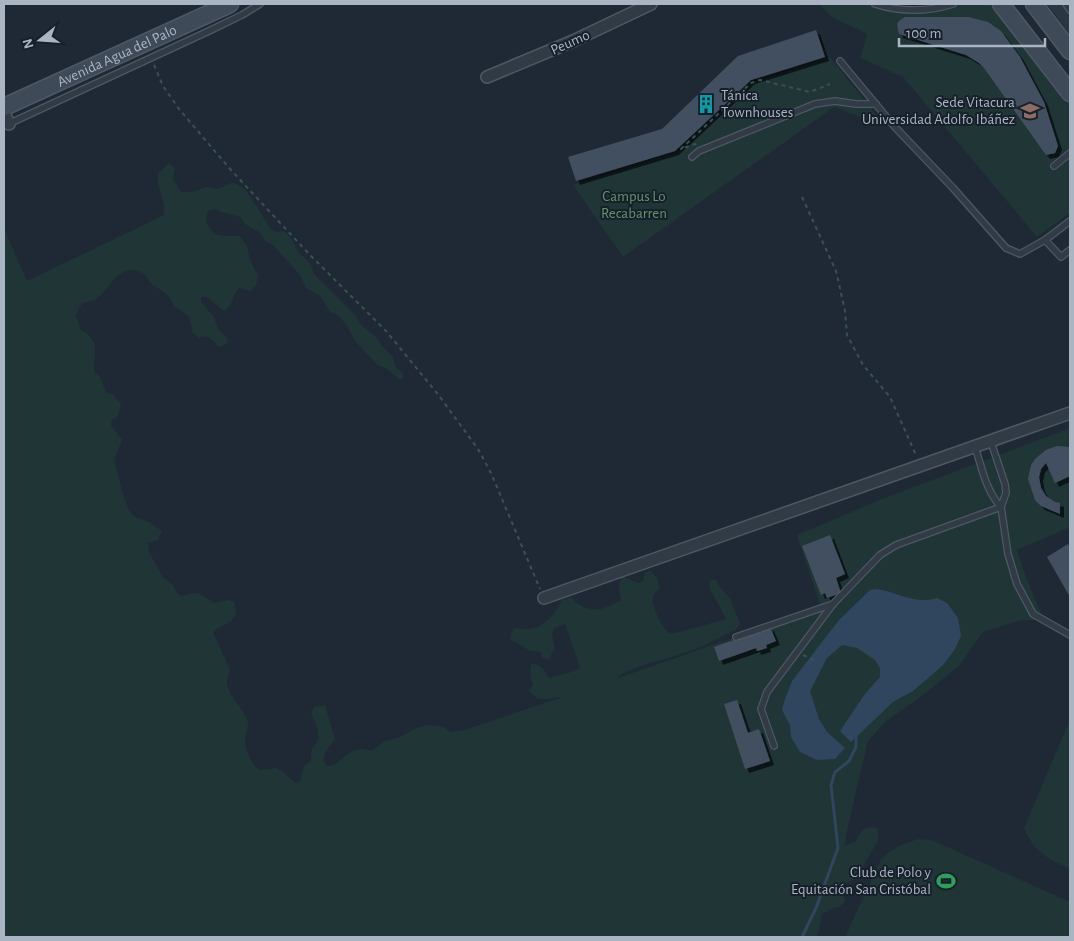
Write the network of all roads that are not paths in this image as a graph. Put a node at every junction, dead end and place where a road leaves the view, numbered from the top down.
1 (230, 4) edge
2 (260, 4) edge
3 (651, 4) edge
4 (875, 4) edge
5 (953, 4) edge
6 (1001, 4) edge
7 (1034, 4) edge
8 (1066, 4) edge
9 (1070, 10) edge
10 (1070, 51) edge
11 (112, 57) junction
12 (840, 61) dead end
13 (120, 73) junction
14 (487, 77) dead end
15 (1070, 93) edge
16 (876, 104) junction
17 (4, 107) edge
18 (4, 112) edge
19 (6, 125) edge
20 (1070, 154) edge
21 (692, 157) dead end
22 (1054, 166) dead end
23 (1070, 221) edge
24 (1045, 240) junction
25 (1070, 250) edge
26 (1070, 413) edge
27 (991, 442) junction
28 (975, 448) junction
29 (1001, 507) junction
30 (544, 598) road end
31 (833, 604) junction
32 (1070, 635) edge
33 (736, 637) dead end
34 (774, 746) dead end

1 - 11 street, Avenida Agua del Palo
2 - 13 lane
3 - 14 street, Peumo
4 - 5 lane
6 - 15 street
7 - 10 street
8 - 9 lane
11 - 13 lane
11 - 17 street, Avenida Agua del Palo
12 - 16 lane
13 - 19 lane
16 - 21 lane
16 - 24 lane
18 - 19 street
20 - 22 lane
23 - 24 lane
24 - 25 lane
26 - 27 street
27 - 28 street
27 - 29 lane
28 - 29 lane
28 - 30 street
29 - 31 lane
29 - 32 lane
31 - 33 lane
31 - 34 lane

